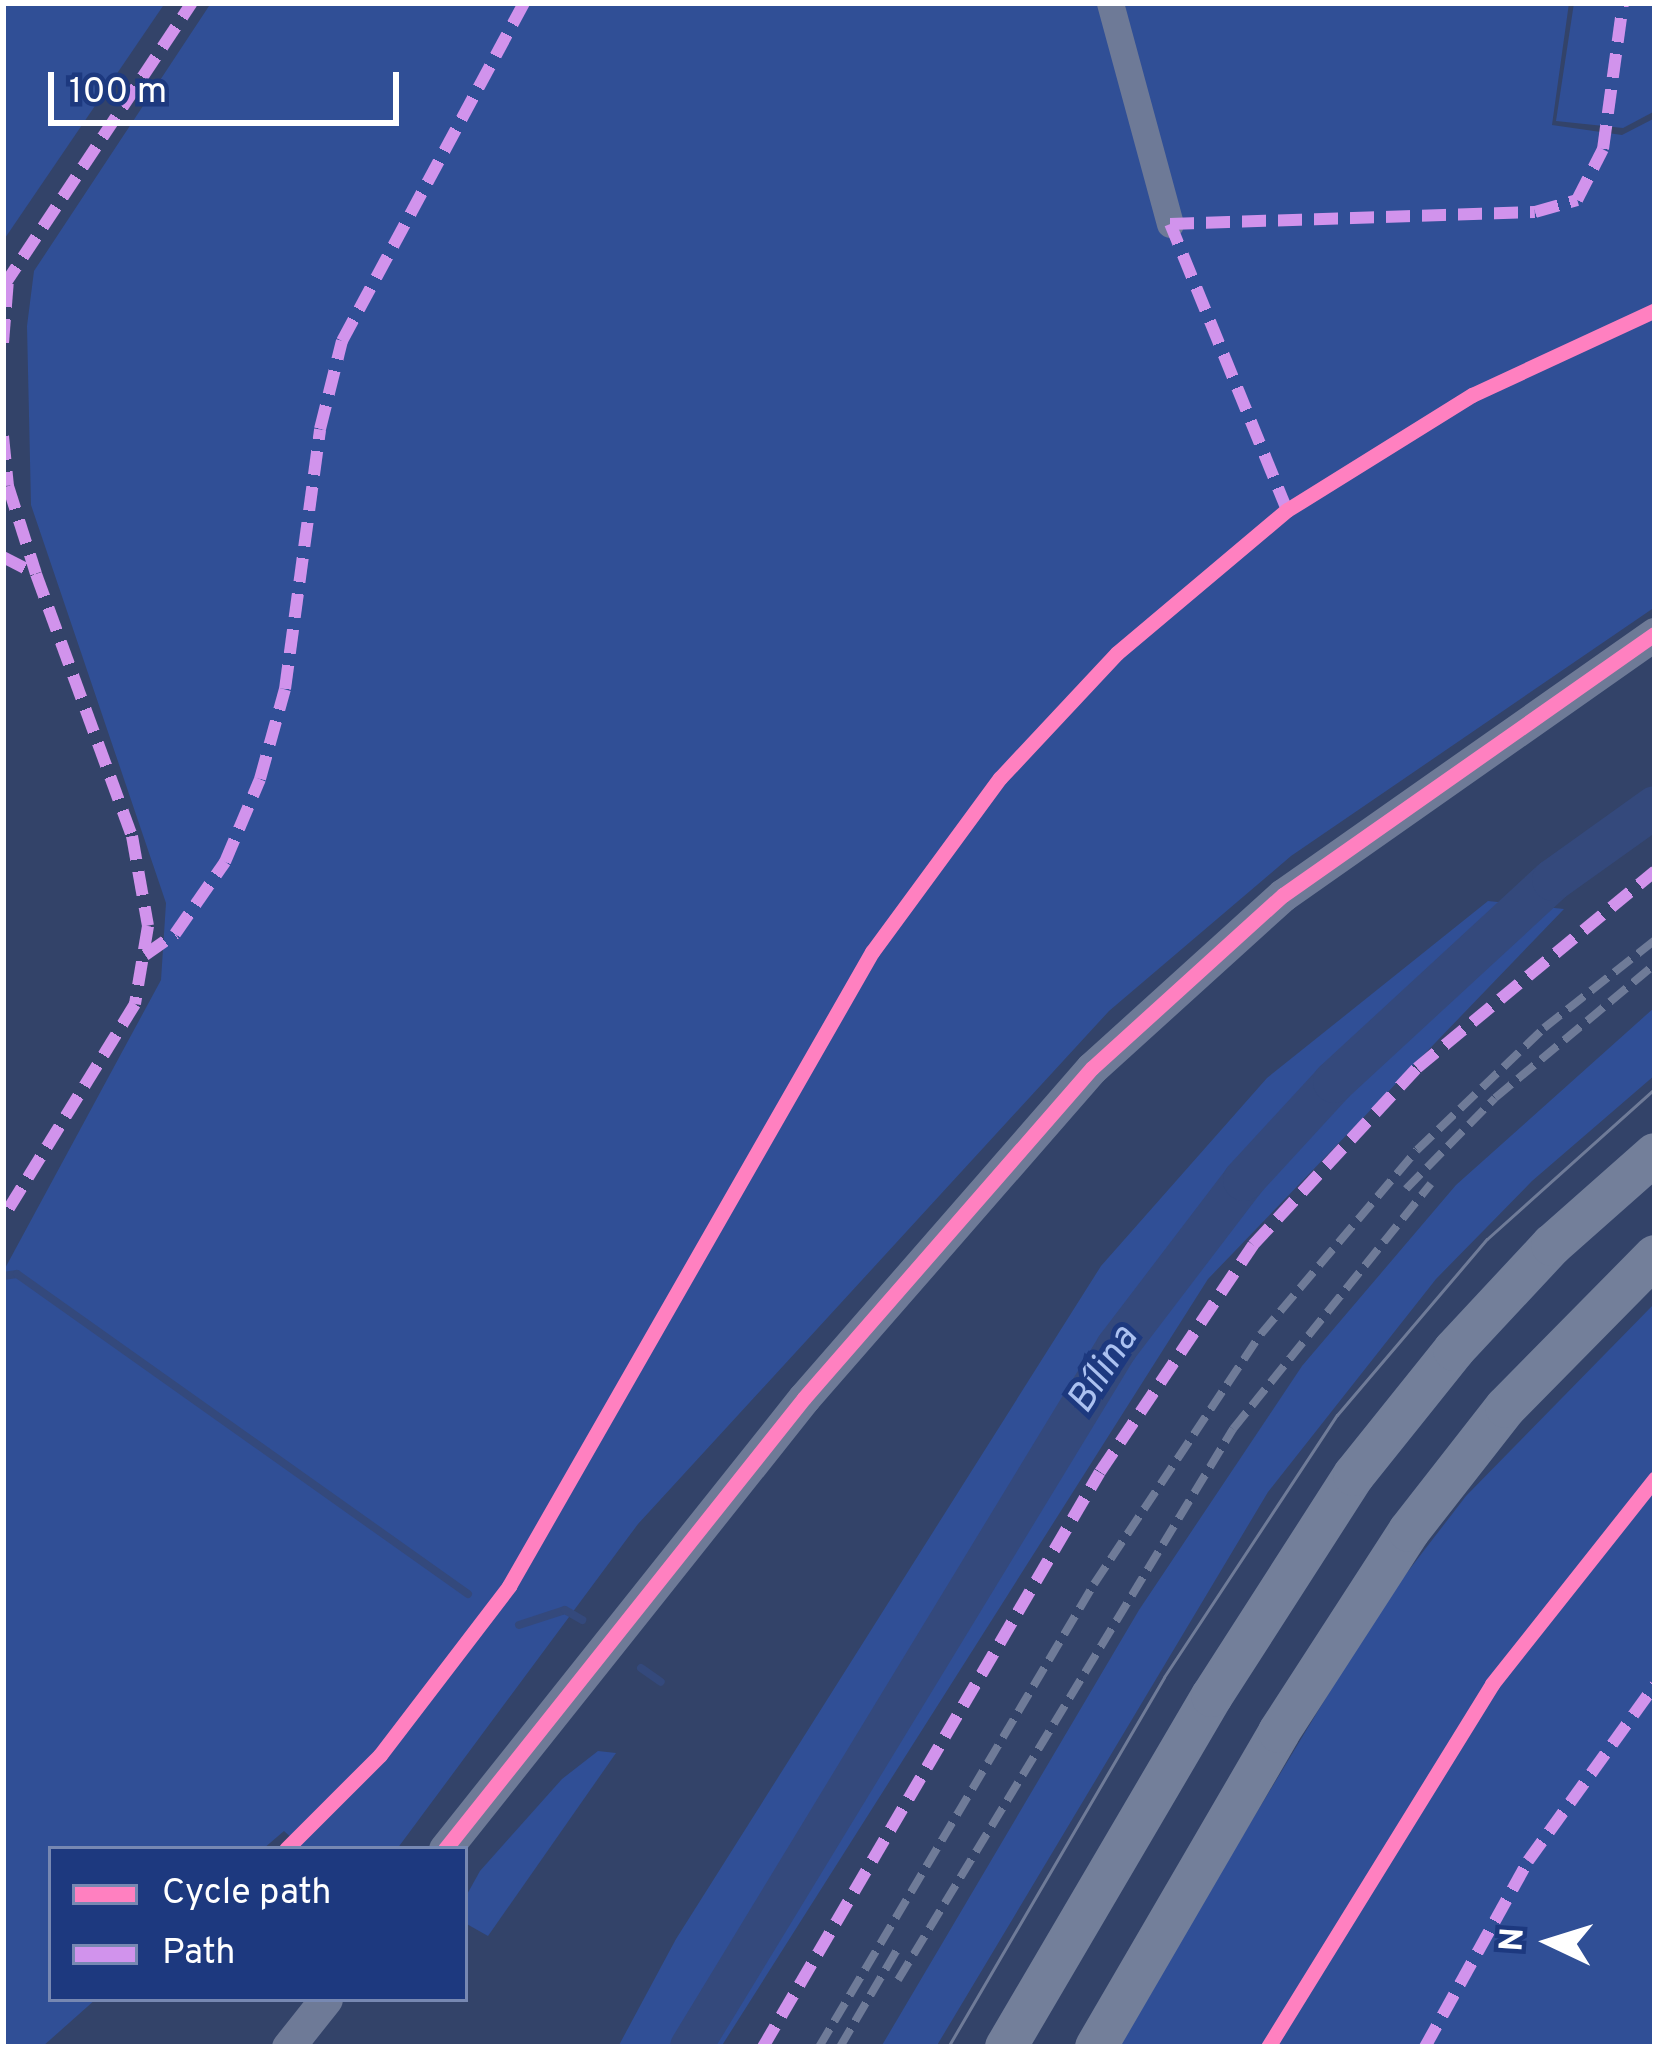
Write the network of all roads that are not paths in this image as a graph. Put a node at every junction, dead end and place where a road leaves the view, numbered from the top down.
1 (1110, 3) edge
2 (1170, 224) dead end
3 (1655, 634) edge
4 (1655, 1154) edge
5 (1655, 1256) edge
6 (447, 1846) edge
7 (324, 2002) edge
8 (288, 2047) edge
9 (1006, 2047) edge
10 (1096, 2047) edge

1 - 2 street
3 - 6 street
4 - 9 highway
5 - 10 highway
7 - 8 street

